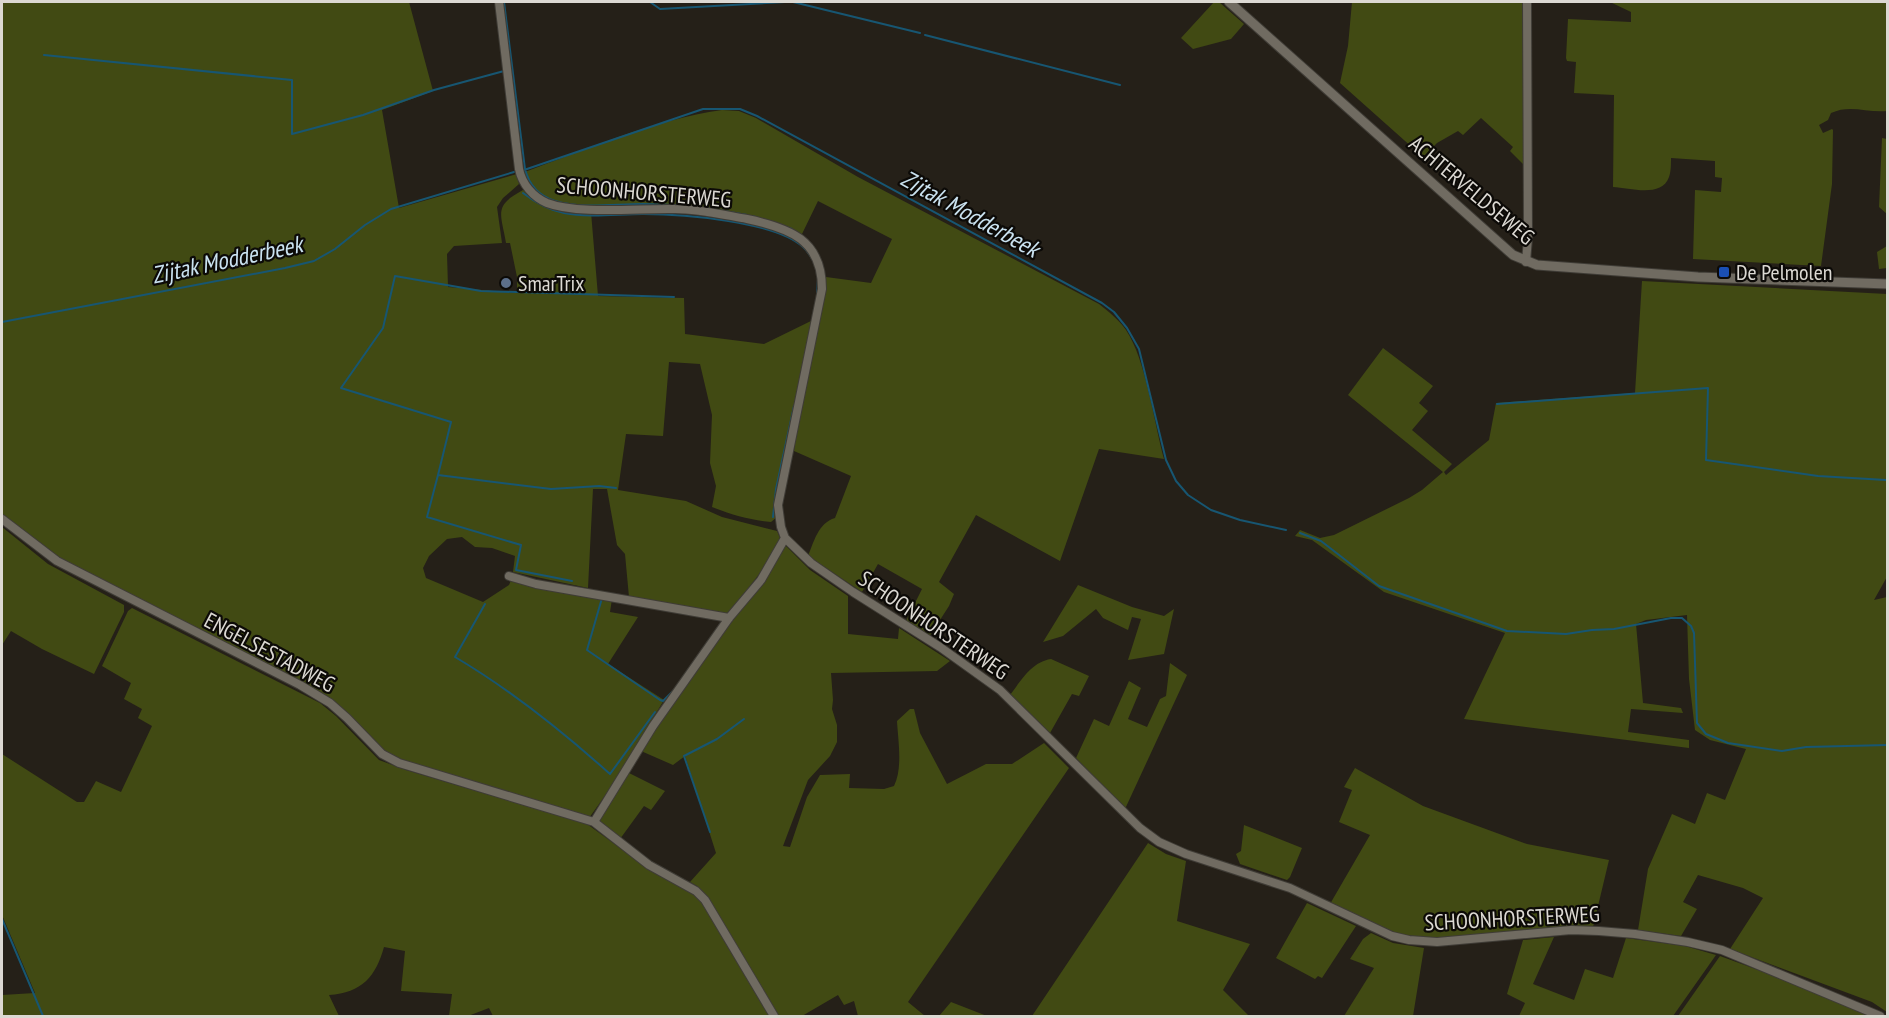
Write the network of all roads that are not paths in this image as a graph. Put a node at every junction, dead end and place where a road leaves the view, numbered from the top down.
1 (499, 2) edge
2 (1229, 2) edge
3 (1527, 2) edge
4 (1526, 262) junction
5 (1887, 284) edge
6 (2, 519) edge
7 (785, 538) junction
8 (509, 576) dead end
9 (729, 618) junction
10 (594, 822) junction
11 (774, 1017) edge
12 (1880, 1017) edge

1 - 7 street, SCHOONHORSTERWEG
2 - 4 street, ACHTERVELDSEWEG
3 - 4 street
4 - 5 street, ACHTERVELDSEWEG
6 - 10 street, ENGELSESTADWEG
7 - 9 street
7 - 12 street, SCHOONHORSTERWEG
8 - 9 street
9 - 10 street
10 - 11 street, ENGELSESTADWEG

